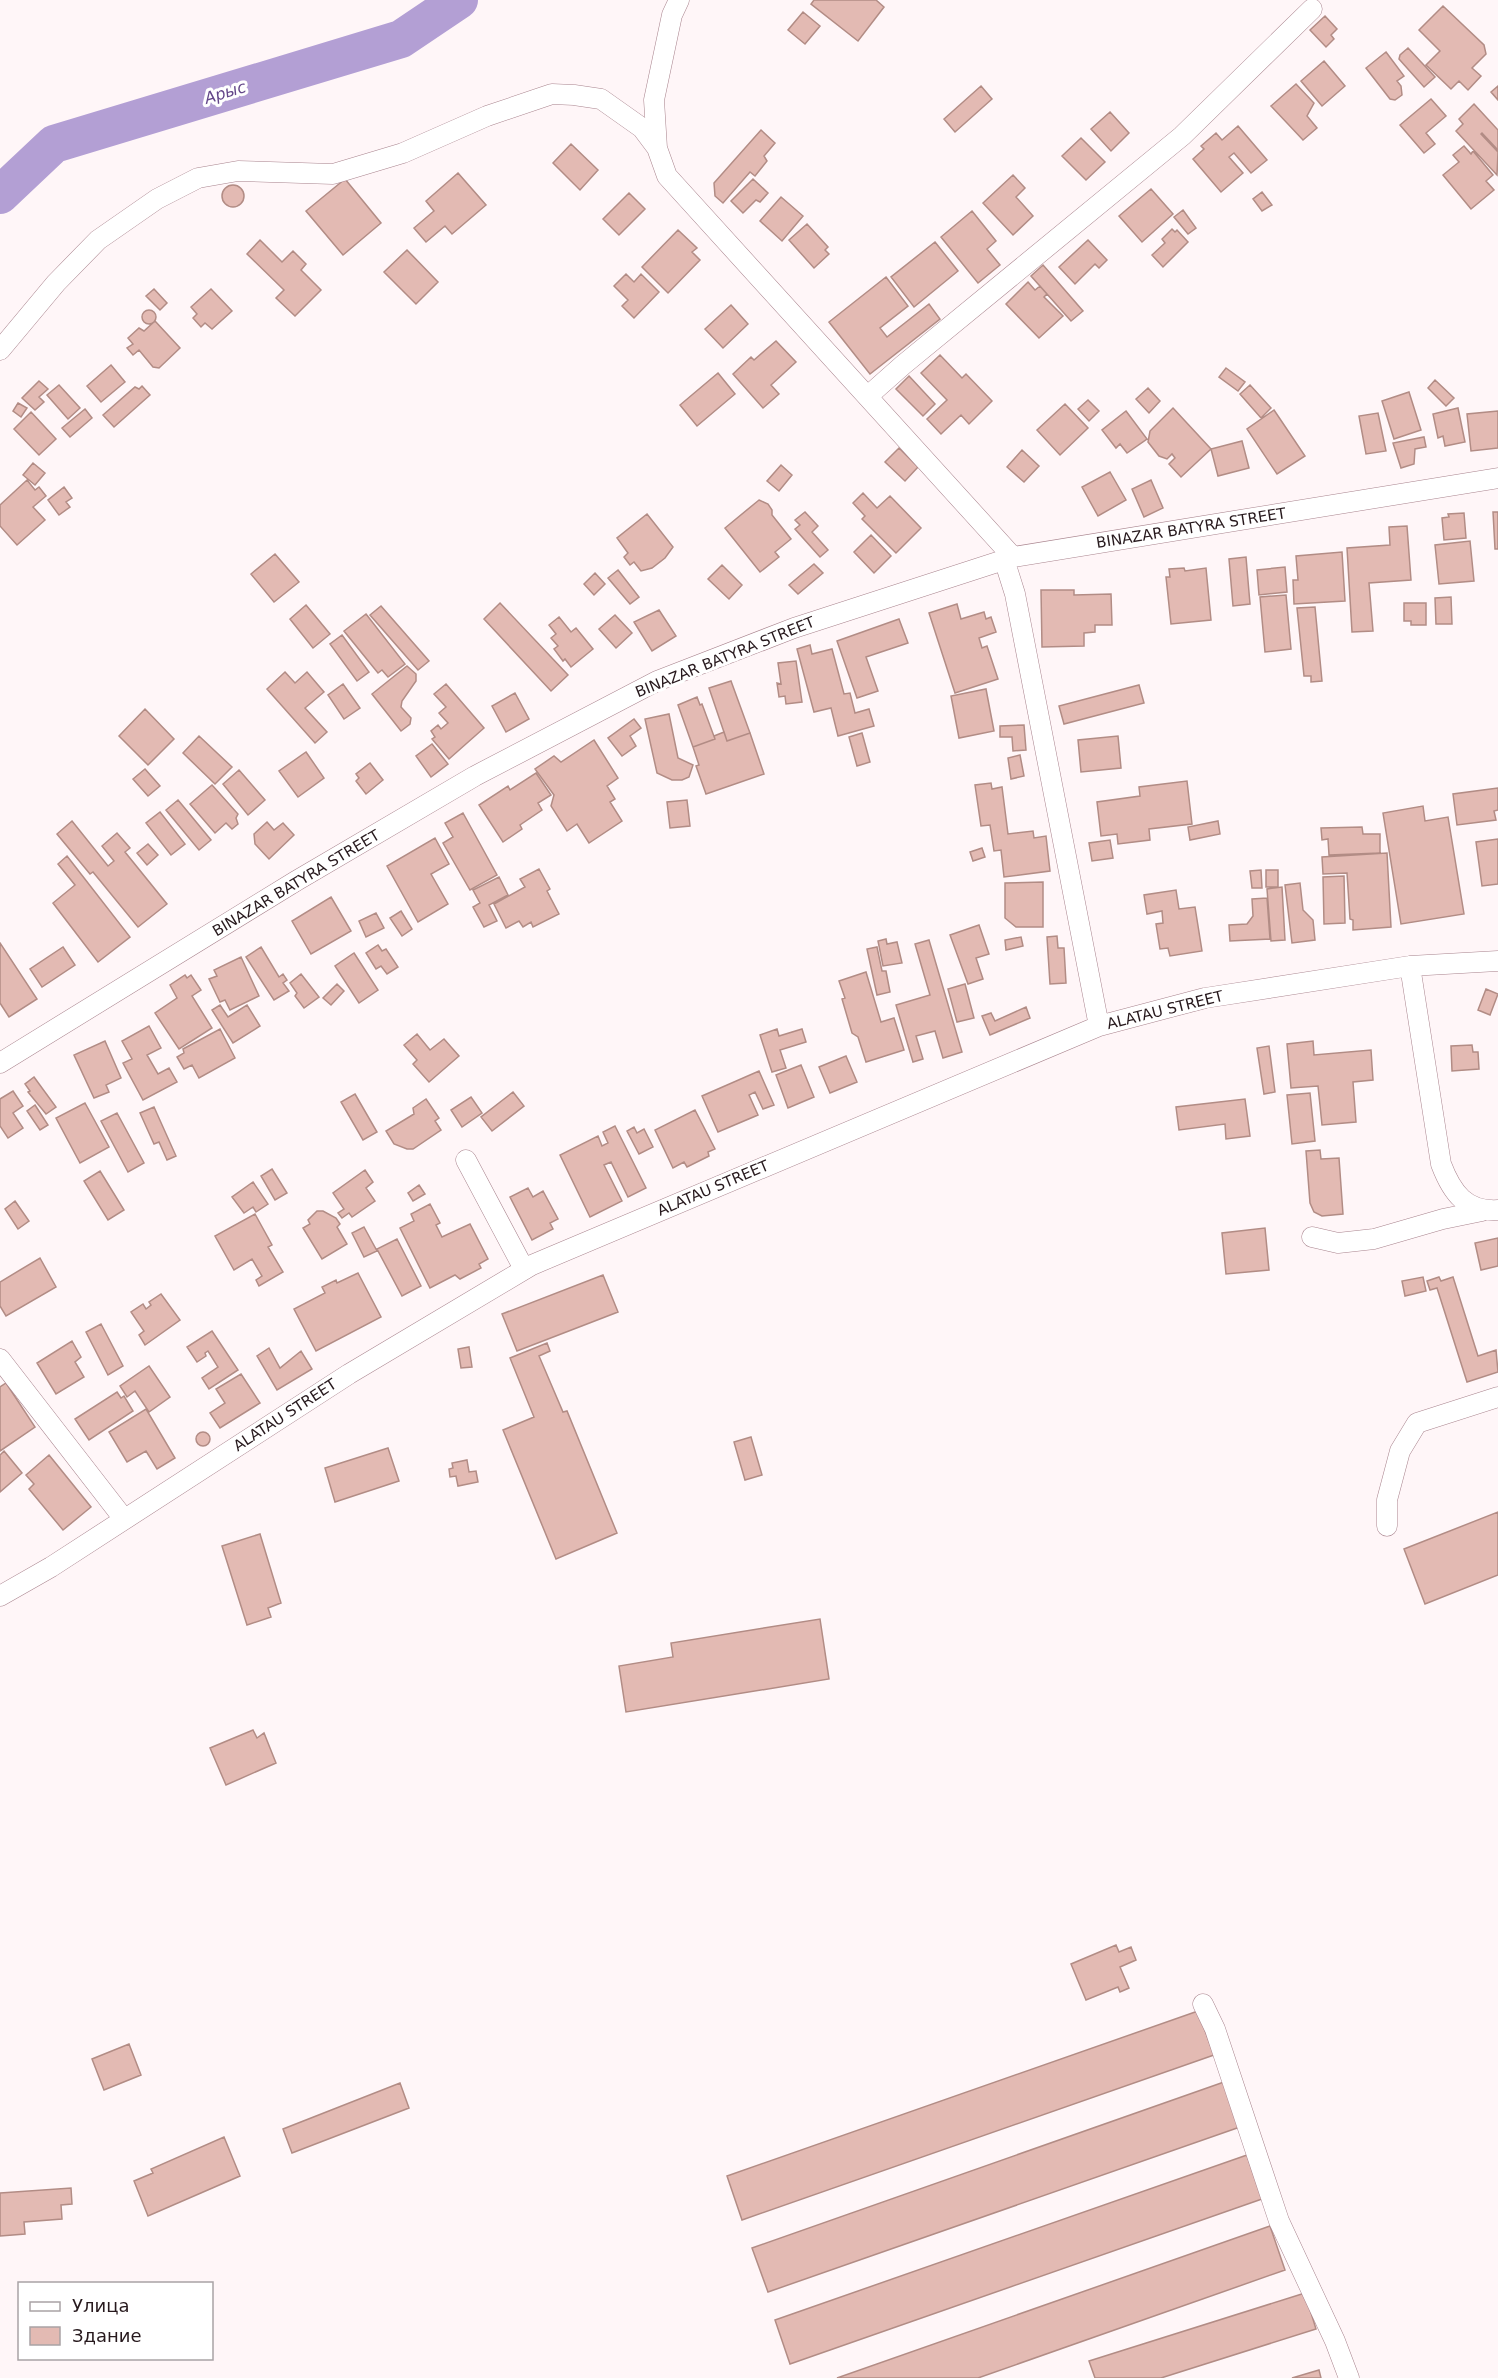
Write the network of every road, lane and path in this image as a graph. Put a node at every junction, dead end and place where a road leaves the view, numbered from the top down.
1 (679, 0) edge
2 (1312, 9) dead end
3 (657, 148) junction
4 (0, 350) edge
5 (868, 396) junction
6 (1498, 478) edge
7 (1008, 558) junction
8 (1498, 961) edge
9 (1410, 966) junction
10 (1100, 1026) junction
11 (0, 1064) edge
12 (466, 1160) dead end
13 (1490, 1210) edge
14 (1312, 1237) dead end
15 (524, 1269) junction
16 (0, 1359) edge
17 (1498, 1397) edge
18 (124, 1519) junction
19 (1387, 1526) dead end
20 (0, 1596) edge
21 (1203, 2004) dead end
22 (1348, 2378) edge

1 - 3 street
2 - 5 street
3 - 4 street
3 - 5 street
5 - 7 street
6 - 7 street, BINAZAR BATYRA STREET
7 - 10 street
7 - 11 street, BINAZAR BATYRA STREET
8 - 9 street, ALATAU STREET
9 - 10 street, ALATAU STREET
9 - 13 street
10 - 15 street, ALATAU STREET
12 - 15 street
13 - 14 street
15 - 18 street, ALATAU STREET
16 - 18 street
17 - 19 street
18 - 20 street, ALATAU STREET
21 - 22 street

